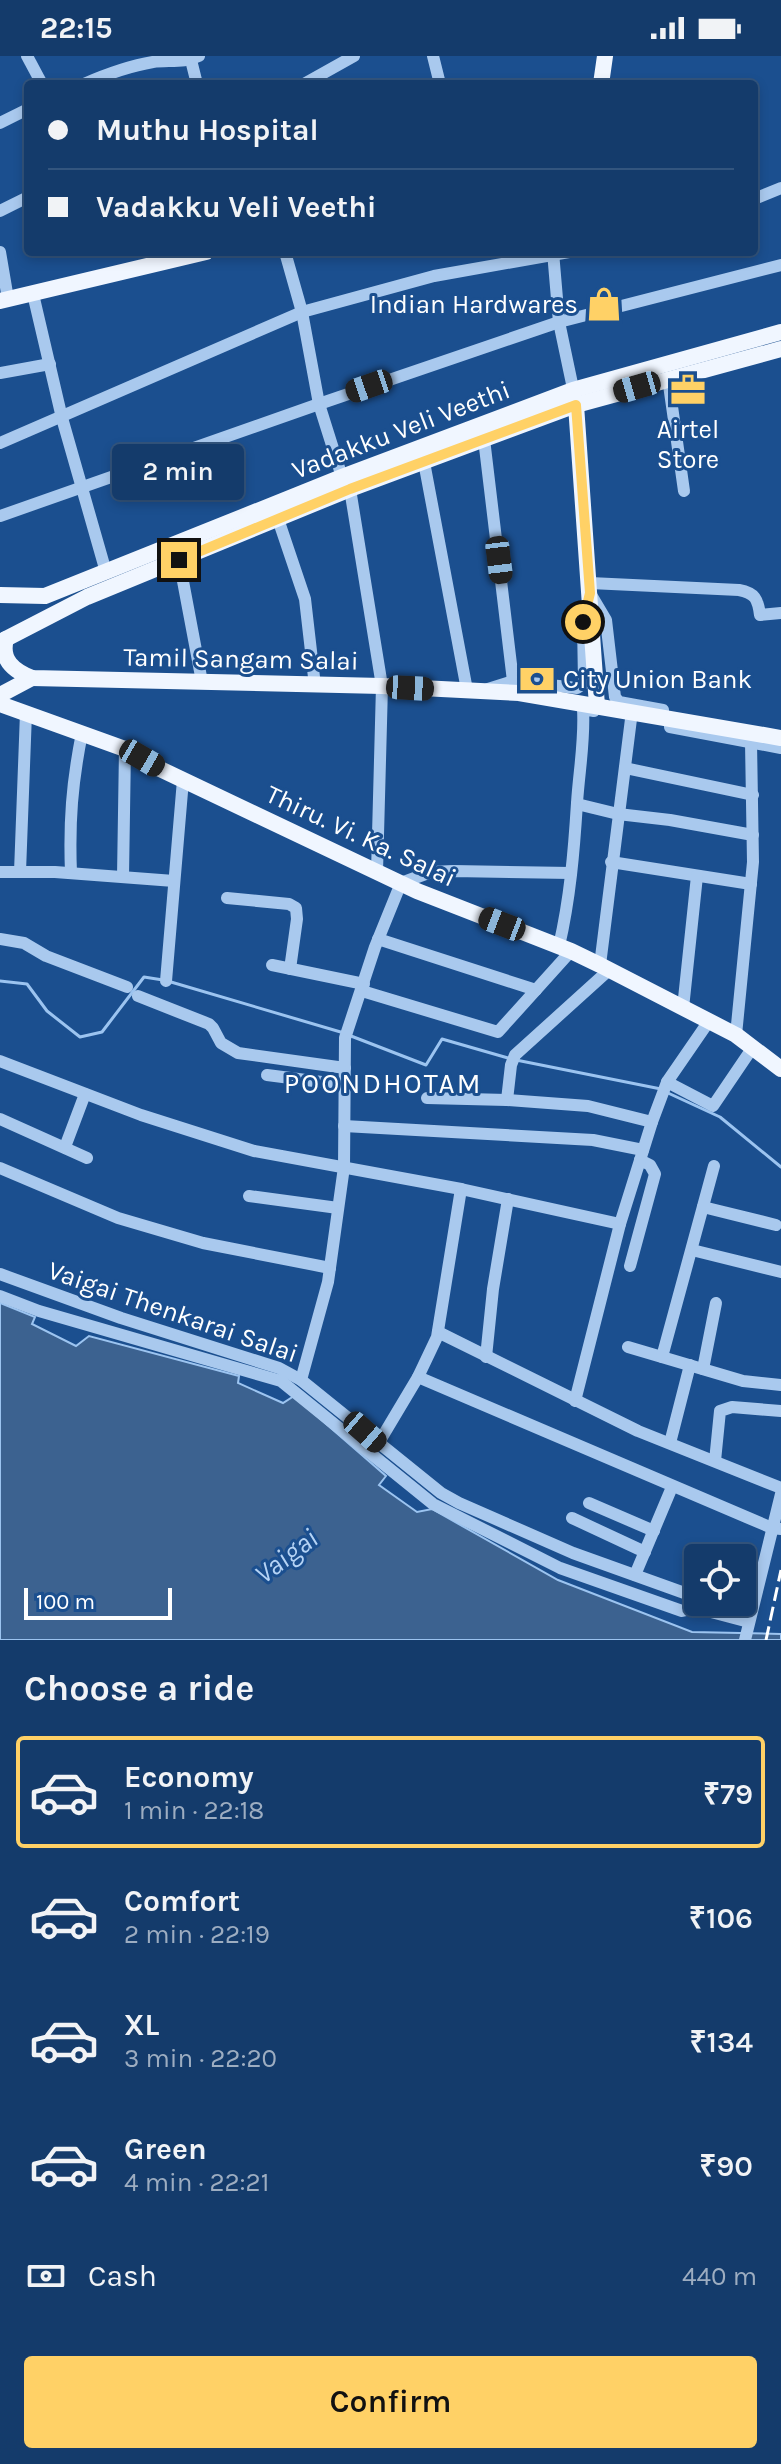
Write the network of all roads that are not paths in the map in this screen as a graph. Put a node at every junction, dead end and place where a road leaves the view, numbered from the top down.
1 (27, 56) edge
2 (354, 56) edge
3 (433, 56) edge
4 (605, 56) edge
5 (194, 57) edge
6 (40, 80) edge
7 (94, 80) edge
8 (197, 80) edge
9 (312, 80) edge
10 (439, 80) edge
11 (602, 80) edge
12 (24, 111) edge
13 (0, 123) edge
14 (781, 188) edge
15 (758, 197) edge
16 (24, 199) edge
17 (0, 211) edge
18 (0, 252) edge
19 (179, 256) edge
20 (286, 256) edge
21 (542, 256) edge
22 (553, 256) edge
23 (781, 265) edge
24 (33, 294) junction
25 (4, 300) edge
26 (302, 312) junction
27 (559, 322) junction
28 (781, 332) edge
29 (781, 349) edge
30 (50, 364) junction
31 (0, 373) edge
32 (668, 378) junction
33 (574, 398) junction
34 (319, 404) junction
35 (62, 418) junction
36 (484, 439) junction
37 (0, 443) edge
38 (424, 462) junction
39 (346, 483) junction
40 (81, 488) junction
41 (684, 491) dead end
42 (0, 516) edge
43 (278, 519) junction
44 (179, 560) junction
45 (106, 572) junction
46 (590, 588) junction
47 (0, 595) edge
48 (45, 596) junction
49 (781, 613) edge
50 (46, 618) junction
51 (3, 641) edge
52 (32, 678) junction
53 (202, 682) junction
54 (315, 686) junction
55 (382, 686) junction
56 (516, 687) junction
57 (474, 691) junction
58 (0, 695) edge
59 (0, 704) edge
60 (590, 708) junction
61 (26, 713) junction
62 (631, 719) junction
63 (82, 733) junction
64 (781, 735) edge
65 (751, 742) junction
66 (781, 748) edge
67 (125, 749) junction
68 (625, 768) junction
69 (183, 780) junction
70 (753, 795) junction
71 (577, 804) junction
72 (618, 814) junction
73 (753, 835) junction
74 (611, 862) junction
75 (0, 872) edge
76 (20, 872) junction
77 (377, 872) junction
78 (71, 873) junction
79 (571, 873) junction
80 (697, 876) junction
81 (123, 877) junction
82 (174, 881) junction
83 (401, 883) junction
84 (751, 884) junction
85 (227, 898) dead end
86 (0, 939) edge
87 (378, 939) junction
88 (565, 949) junction
89 (272, 965) dead end
90 (605, 968) junction
91 (290, 969) junction
92 (166, 981) dead end
93 (127, 987) dead end
94 (363, 988) junction
95 (536, 990) junction
96 (138, 996) dead end
97 (683, 1008) junction
98 (709, 1021) junction
99 (736, 1035) junction
100 (753, 1047) junction
101 (0, 1061) edge
102 (345, 1068) junction
103 (781, 1069) edge
104 (267, 1075) dead end
105 (667, 1082) junction
106 (345, 1085) junction
107 (85, 1094) junction
108 (427, 1098) dead end
109 (507, 1100) junction
110 (0, 1119) edge
111 (652, 1122) junction
112 (344, 1126) junction
113 (65, 1147) junction
114 (642, 1155) junction
115 (87, 1158) dead end
116 (714, 1166) dead end
117 (344, 1167) junction
118 (0, 1168) edge
119 (461, 1189) junction
120 (249, 1196) dead end
121 (508, 1199) junction
122 (703, 1207) junction
123 (338, 1208) junction
124 (620, 1224) junction
125 (776, 1225) dead end
126 (692, 1250) junction
127 (630, 1266) dead end
128 (330, 1268) junction
129 (781, 1272) edge
130 (0, 1274) edge
131 (0, 1296) edge
132 (716, 1303) dead end
133 (438, 1332) junction
134 (628, 1347) dead end
135 (486, 1357) junction
136 (662, 1357) junction
137 (696, 1367) junction
138 (418, 1377) junction
139 (301, 1380) junction
140 (781, 1385) edge
141 (575, 1401) junction
142 (781, 1411) edge
143 (670, 1443) junction
144 (378, 1444) junction
145 (715, 1461) junction
146 (672, 1487) junction
147 (781, 1488) edge
148 (781, 1494) edge
149 (589, 1503) dead end
150 (572, 1518) dead end
151 (776, 1529) edge
152 (654, 1531) junction
153 (645, 1552) junction
154 (635, 1575) junction
155 (684, 1593) edge
156 (684, 1611) edge
157 (715, 1616) edge
158 (747, 1630) edge

1 - 6 street
2 - 9 street
3 - 10 street
4 - 11 main road
5 - 7 street
5 - 8 street
12 - 13 street
14 - 15 street
16 - 17 street
18 - 25 street
19 - 24 main road
20 - 26 street
21 - 26 street
22 - 27 street
23 - 27 street
24 - 25 main road
24 - 30 street
26 - 34 street
26 - 35 street
27 - 33 street
27 - 34 street
28 - 33 main road, Vadakku Veli Veethi
29 - 32 main road, Vadakku Veli Veethi
30 - 31 street
30 - 35 street
32 - 33 main road, Vadakku Veli Veethi
32 - 41 street
33 - 36 main road, Vadakku Veli Veethi
33 - 39 main road, Vadakku Veli Veethi
33 - 46 main road
34 - 39 street
34 - 40 street
35 - 37 street
35 - 40 street
36 - 38 main road, Vadakku Veli Veethi
36 - 56 street
38 - 39 main road, Vadakku Veli Veethi
38 - 57 street
39 - 43 main road, Vadakku Veli Veethi
39 - 45 main road, Vadakku Veli Veethi
39 - 55 street
40 - 42 street
40 - 45 street
43 - 44 main road, Vadakku Veli Veethi
43 - 54 street
44 - 50 main road, Vadakku Veli Veethi
44 - 53 street
45 - 48 main road, Vadakku Veli Veethi
46 - 49 street
46 - 56 street
46 - 60 main road
46 - 64 street
47 - 48 main road
48 - 50 main road
50 - 51 main road, Vadakku Veli Veethi
51 - 52 main road
52 - 53 main road, Tamil Sangam Salai
52 - 58 main road
53 - 54 main road, Tamil Sangam Salai
54 - 55 main road, Tamil Sangam Salai
55 - 57 main road, Tamil Sangam Salai
55 - 77 street
56 - 57 main road, Tamil Sangam Salai
56 - 60 main road, Tamil Sangam Salai
59 - 61 main road, Thiru. Vi. Ka. Salai
60 - 62 street
60 - 64 main road, Tamil Sangam Salai
60 - 71 street
61 - 63 main road, Thiru. Vi. Ka. Salai
61 - 76 street
62 - 65 street
62 - 68 street
63 - 67 main road, Thiru. Vi. Ka. Salai
63 - 78 street
65 - 66 street
65 - 70 street
67 - 69 main road, Thiru. Vi. Ka. Salai
67 - 81 street
68 - 70 street
68 - 72 street
69 - 77 main road, Thiru. Vi. Ka. Salai
69 - 82 street
70 - 73 street
71 - 72 street
71 - 79 street
72 - 73 street
72 - 74 street
73 - 84 street
74 - 80 street
74 - 90 street
75 - 76 street
76 - 78 street
77 - 83 main road, Thiru. Vi. Ka. Salai
78 - 81 street
79 - 83 street
79 - 88 street
80 - 84 street
80 - 97 street
81 - 82 street
82 - 92 street
83 - 87 street
83 - 88 main road, Thiru. Vi. Ka. Salai
84 - 99 street
85 - 91 street
86 - 93 street
87 - 94 street
87 - 95 street
88 - 90 main road, Thiru. Vi. Ka. Salai
88 - 95 street
89 - 91 street
90 - 97 main road, Thiru. Vi. Ka. Salai
90 - 109 street
91 - 94 street
94 - 95 street
94 - 102 street
96 - 102 street
97 - 98 main road, Thiru. Vi. Ka. Salai
98 - 99 main road, Thiru. Vi. Ka. Salai
98 - 105 street
99 - 100 main road, Thiru. Vi. Ka. Salai
100 - 103 main road, Thiru. Vi. Ka. Salai
100 - 105 street
101 - 107 street
102 - 106 street
104 - 106 street
105 - 111 street
106 - 112 street
107 - 113 street
107 - 117 street
108 - 109 street
109 - 111 street
110 - 113 street
111 - 114 street
112 - 114 street
112 - 117 street
113 - 115 street
114 - 124 street
114 - 127 street
116 - 122 street
117 - 119 street
117 - 123 street
118 - 128 street
119 - 121 street
119 - 133 street
120 - 123 street
121 - 124 street
121 - 135 street
122 - 125 street
122 - 126 street
123 - 128 street
124 - 141 street
126 - 129 street
126 - 136 street
128 - 139 street
130 - 139 street, Vaigai Thenkarai Salai
131 - 156 street, Vaigai Thenkarai Salai
132 - 137 street
133 - 135 street
133 - 138 street
134 - 136 street
135 - 141 street
136 - 137 street
137 - 140 street
137 - 143 street
138 - 144 street
138 - 146 street
139 - 144 street, Vaigai Thenkarai Salai
141 - 143 street
142 - 145 street
143 - 145 street
144 - 154 street, Vaigai Thenkarai Salai
145 - 147 street
146 - 151 street
146 - 152 street
148 - 151 street
149 - 152 street
150 - 153 street
151 - 158 street
152 - 153 street
153 - 154 street
154 - 155 street, Vaigai Thenkarai Salai
157 - 158 street, Vaigai Thenkarai Salai

